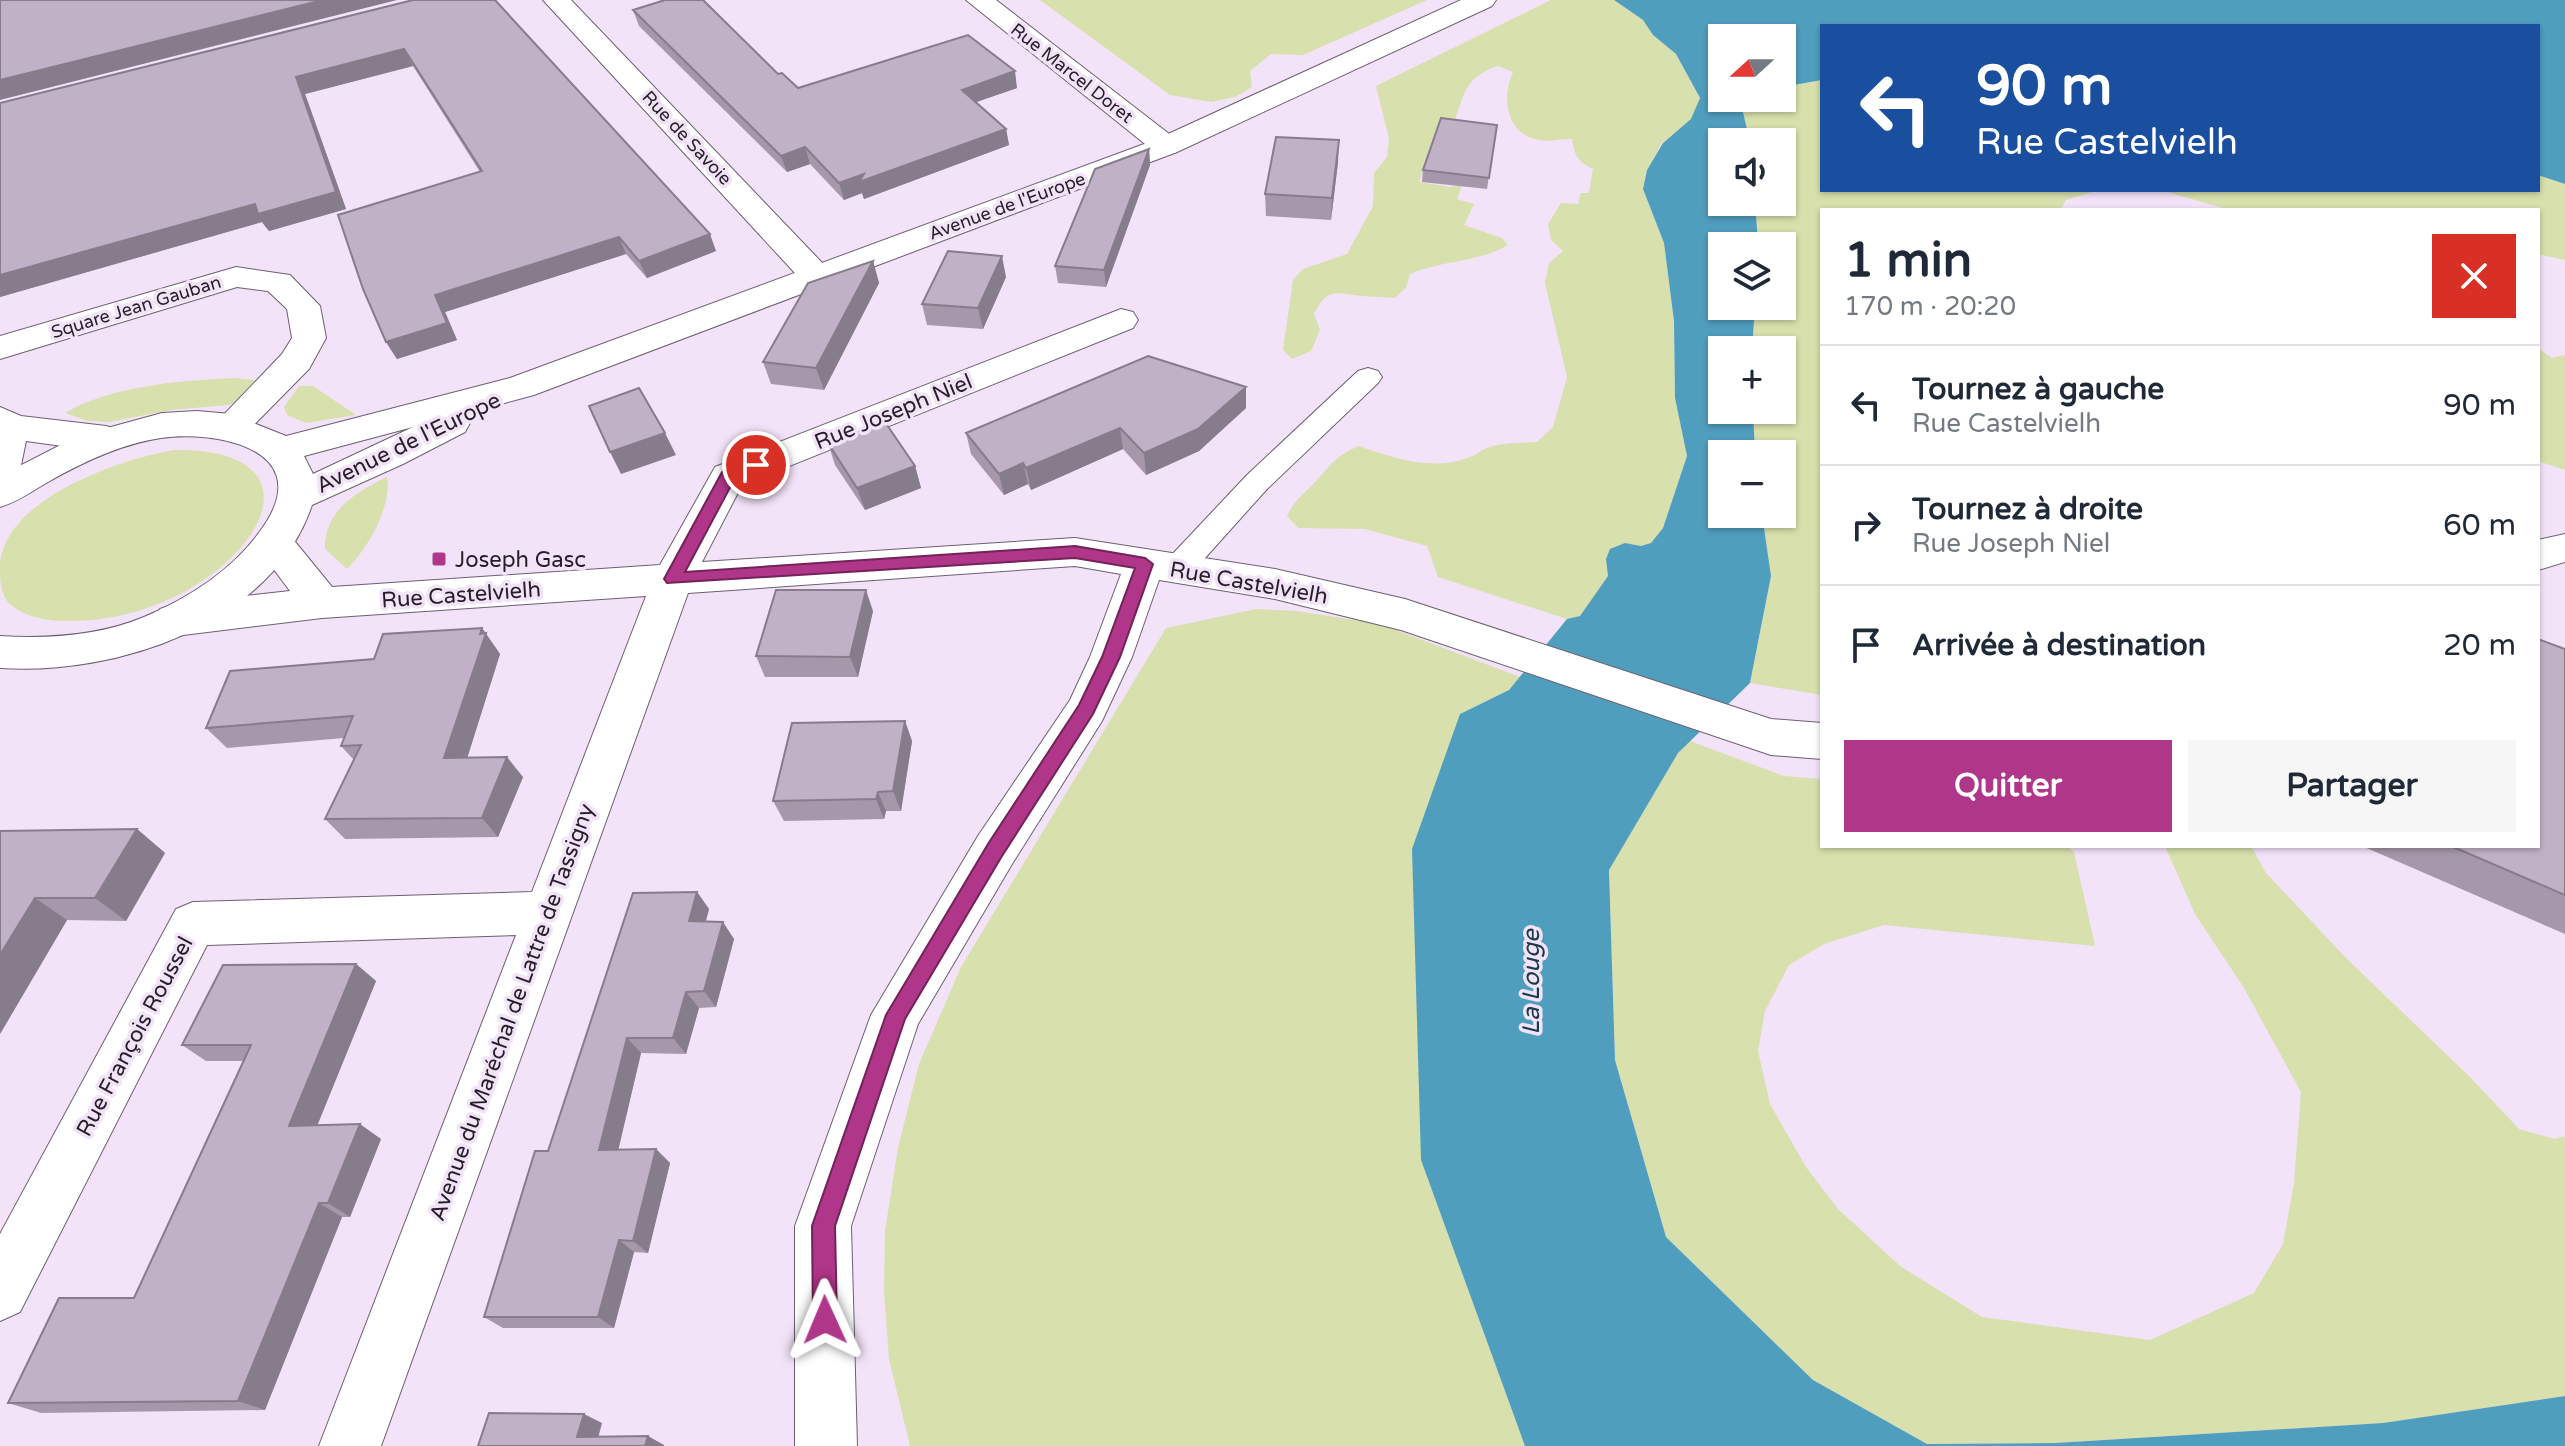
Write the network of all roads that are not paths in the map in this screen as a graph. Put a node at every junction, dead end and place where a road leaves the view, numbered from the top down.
1 (556, 0) edge
2 (979, 0) edge
3 (1480, 1) edge
4 (1166, 146) junction
5 (817, 277) junction
6 (1121, 320) dead end
7 (0, 348) edge
8 (1368, 377) dead end
9 (521, 387) junction
10 (6, 423) edge
11 (229, 428) junction
12 (106, 439) junction
13 (280, 450) junction
14 (0, 475) edge
15 (0, 494) edge
16 (294, 497) junction
17 (274, 543) junction
18 (2565, 548) edge
19 (2540, 554) edge
20 (1161, 566) junction
21 (673, 579) junction
22 (322, 603) junction
23 (175, 620) junction
24 (0, 652) edge
25 (1820, 741) edge
26 (548, 913) junction
27 (0, 1292) edge
28 (350, 1446) edge
29 (826, 1446) edge

1 - 5 street, Rue de Savoie
2 - 4 street, Rue Marcel Doret
3 - 4 street, Avenue de l'Europe
4 - 5 street, Avenue de l'Europe
5 - 9 street, Avenue de l'Europe
6 - 21 street, Rue Joseph Niel
7 - 11 street, Square Jean Gauban
8 - 20 lane
9 - 13 street, Avenue de l'Europe
9 - 16 street, Avenue de l'Europe
10 - 12 street
10 - 14 street
11 - 12 street
11 - 13 street
12 - 15 street
13 - 16 street
16 - 17 street
17 - 22 street
17 - 23 street
18 - 19 street
20 - 21 street, Rue Castelvielh
20 - 25 street, Rue Castelvielh
20 - 29 street
21 - 22 street, Rue Castelvielh
21 - 26 street, Avenue du Maréchal de Lattre de Tassigny
22 - 23 street, Rue Castelvielh
23 - 24 street
26 - 27 street, Rue François Roussel
26 - 28 street, Avenue du Maréchal de Lattre de Tassigny

